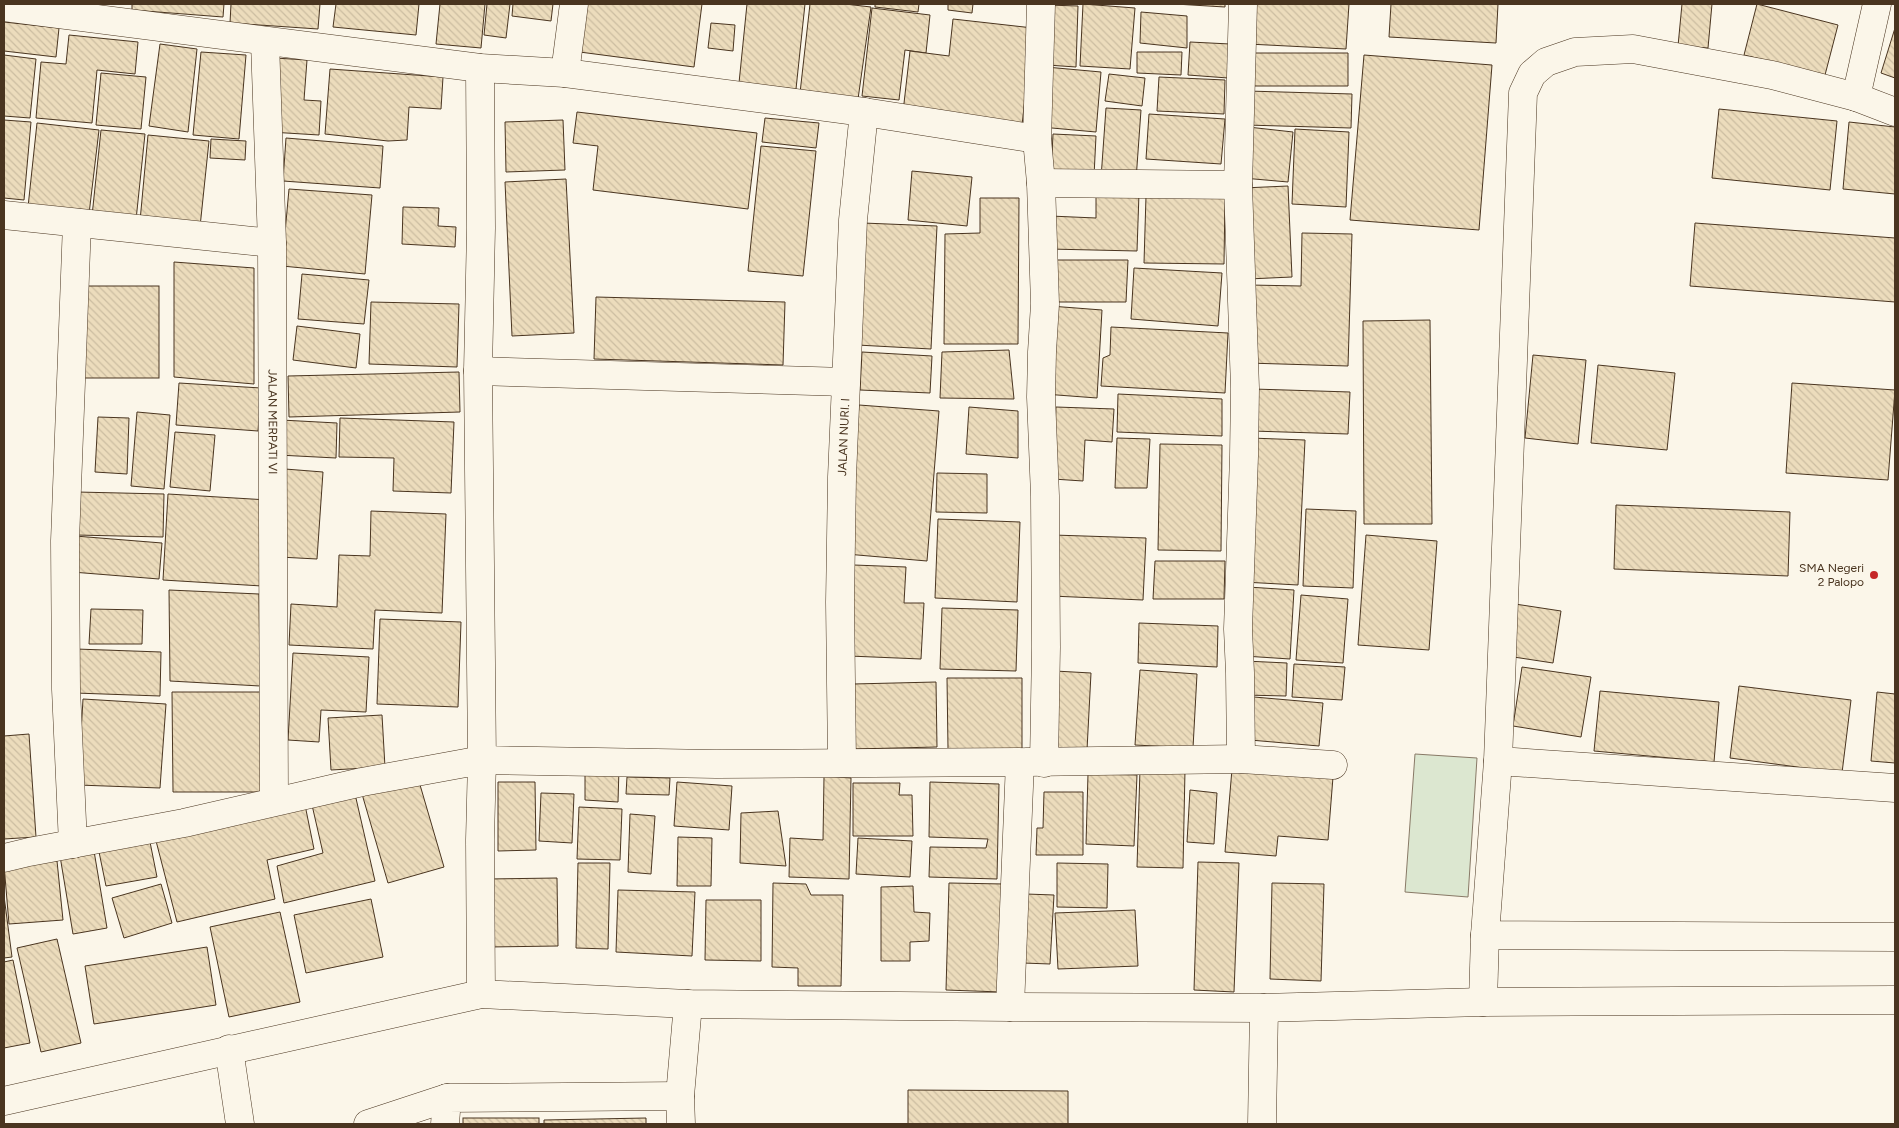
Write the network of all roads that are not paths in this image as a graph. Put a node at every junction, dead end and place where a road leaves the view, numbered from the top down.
1 (574, 4) edge
2 (1041, 4) edge
3 (1243, 4) edge
4 (1877, 4) edge
5 (4, 7) edge
6 (265, 42) junction
7 (480, 68) junction
8 (565, 73) junction
9 (1856, 97) junction
10 (864, 112) junction
11 (1895, 112) edge
12 (1037, 139) junction
13 (1042, 183) junction
14 (1238, 185) junction
15 (4, 215) edge
16 (77, 223) junction
17 (272, 243) junction
18 (478, 371) junction
19 (846, 382) junction
20 (1241, 759) junction
21 (482, 760) junction
22 (1498, 761) junction
23 (1032, 762) junction
24 (842, 763) junction
25 (1333, 765) dead end
26 (1895, 788) edge
27 (274, 801) junction
28 (73, 844) junction
29 (4, 858) edge
30 (1485, 935) junction
31 (1895, 937) edge
32 (481, 994) junction
33 (1895, 1000) edge
34 (1483, 1002) junction
35 (688, 1004) junction
36 (1010, 1007) junction
37 (1264, 1008) junction
38 (229, 1049) junction
39 (680, 1096) junction
40 (4, 1101) edge
41 (446, 1111) edge
42 (240, 1124) edge
43 (368, 1124) edge
44 (681, 1124) edge
45 (1262, 1124) edge

1 - 8 street
2 - 12 street
3 - 14 street
4 - 9 street
5 - 6 street
6 - 7 street
6 - 17 street, JALAN MERPATI VI
7 - 8 street
7 - 18 street
8 - 10 street
9 - 11 street
9 - 22 street
10 - 12 street
10 - 19 street, JALAN NURI. I
12 - 13 street
13 - 14 street
13 - 23 street
14 - 20 street
15 - 16 street
16 - 17 street
16 - 28 street
17 - 27 street, JALAN MERPATI VI
18 - 19 street
18 - 21 street
19 - 24 street, JALAN NURI. I
20 - 23 street
20 - 25 street
21 - 24 street
21 - 27 street
21 - 32 street
22 - 26 street
22 - 30 street
23 - 24 street
23 - 36 street
27 - 28 street
28 - 29 street
30 - 31 street
30 - 34 street
32 - 35 street
32 - 38 street
33 - 34 street
34 - 37 street
35 - 36 street
35 - 39 street
36 - 37 street
37 - 45 street
38 - 40 street
38 - 42 street
39 - 41 street
39 - 44 street
41 - 43 street

